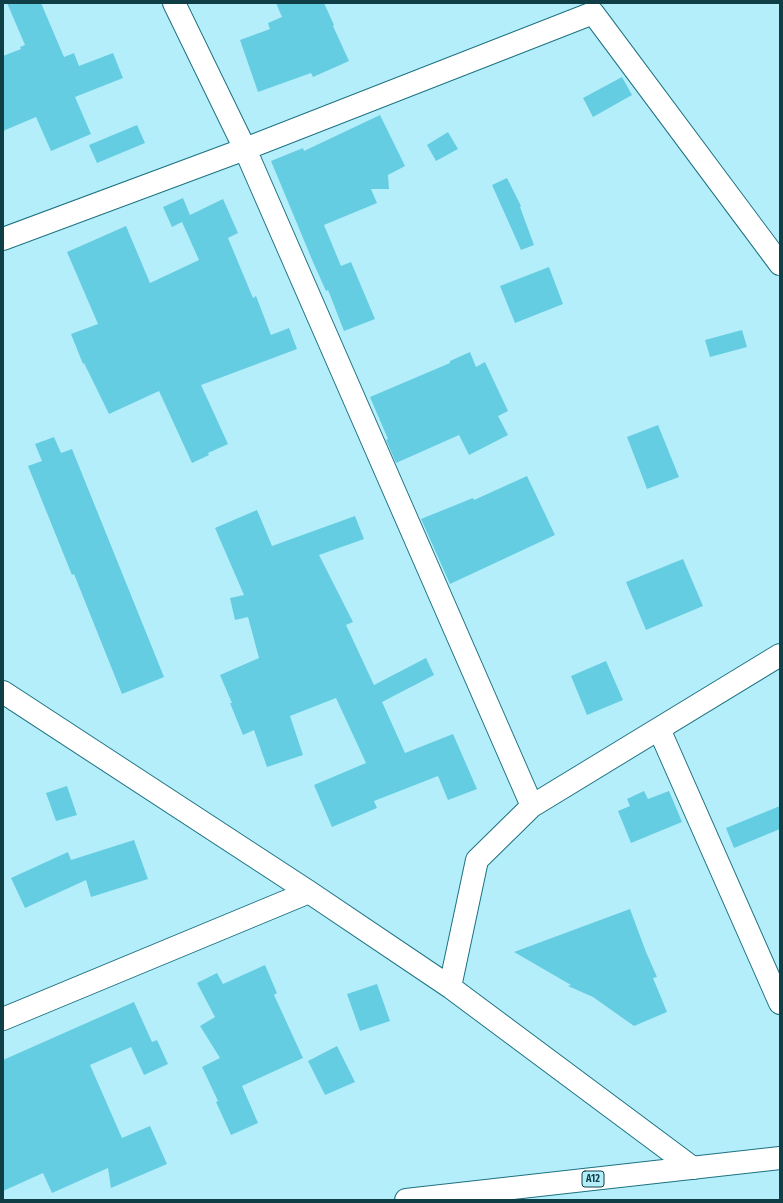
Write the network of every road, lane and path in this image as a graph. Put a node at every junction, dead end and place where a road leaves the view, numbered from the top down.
1 (174, 3) edge
2 (594, 8) edge
3 (245, 149) junction
4 (4, 235) edge
5 (780, 264) edge
6 (780, 655) edge
7 (3, 692) edge
8 (659, 729) junction
9 (532, 806) junction
10 (309, 892) junction
11 (450, 987) junction
12 (780, 1004) edge
13 (3, 1019) edge
14 (780, 1158) edge
15 (692, 1168) junction
16 (406, 1200) edge

1 - 3 street
2 - 3 street
2 - 5 street
3 - 4 street
3 - 9 street
6 - 8 street
7 - 10 street
8 - 9 street
8 - 12 street
9 - 11 street
10 - 11 street
10 - 13 street
11 - 15 street
14 - 15 street, A12
15 - 16 street, A12

